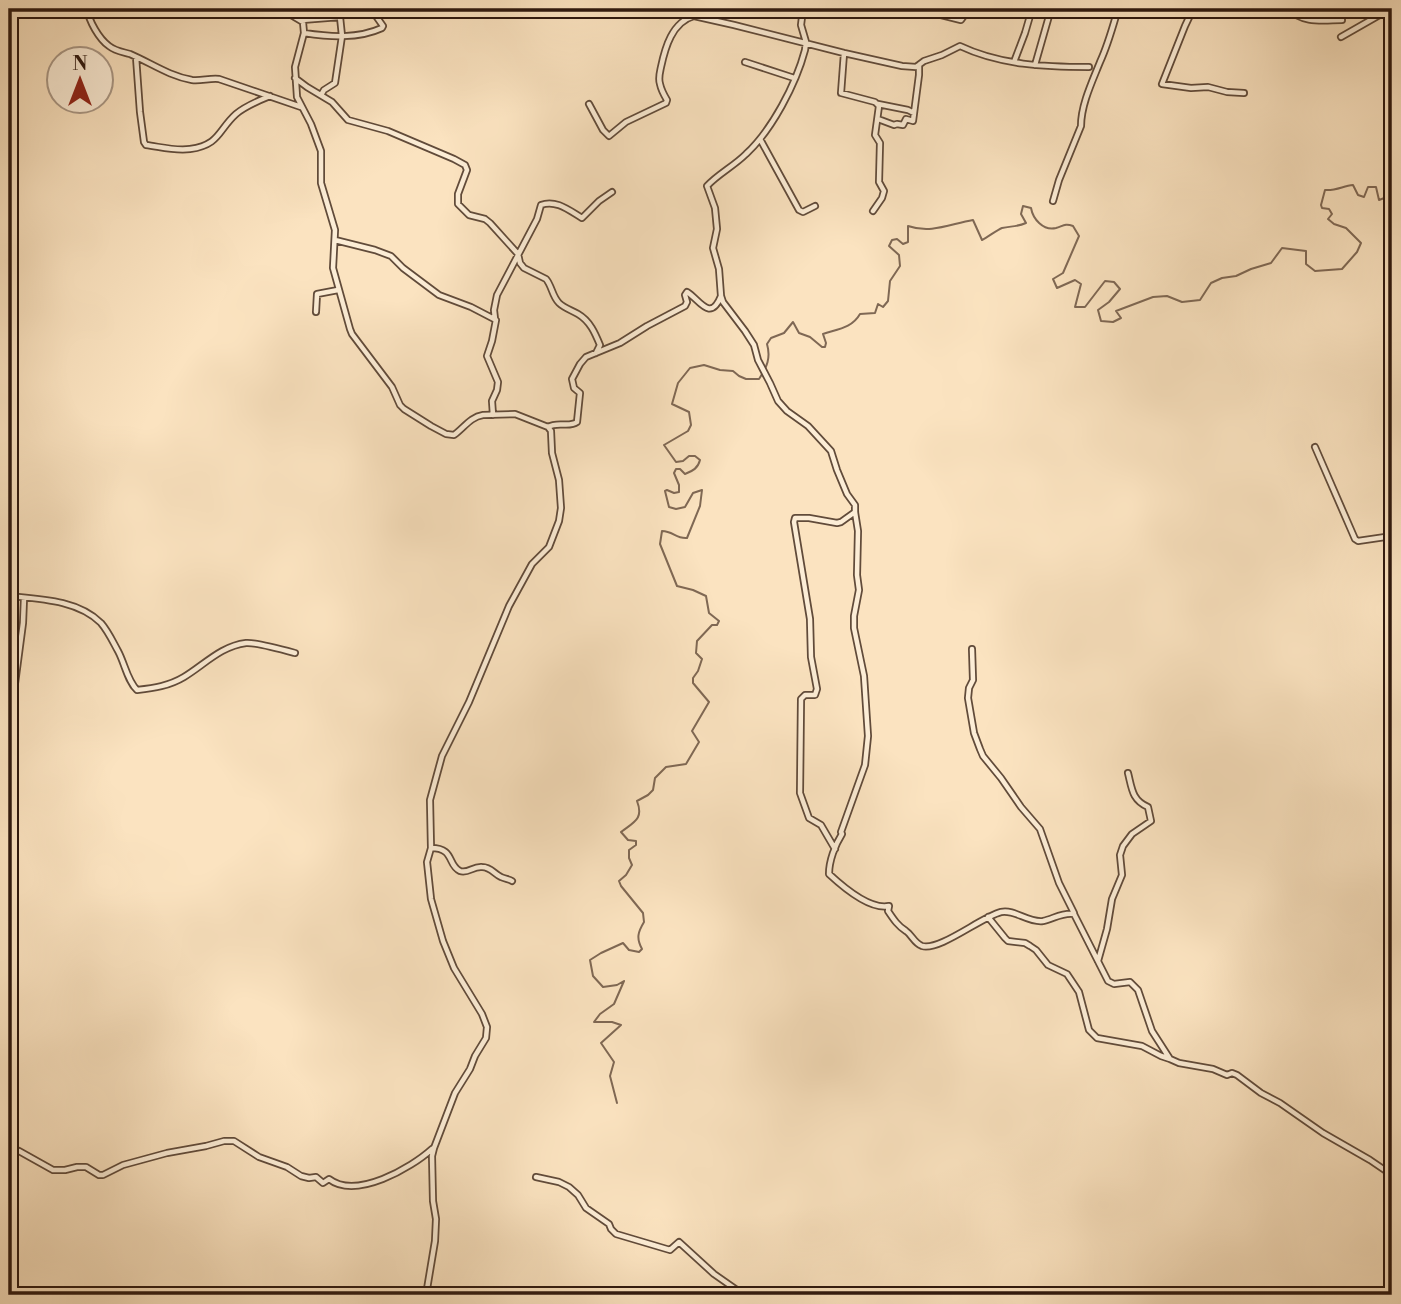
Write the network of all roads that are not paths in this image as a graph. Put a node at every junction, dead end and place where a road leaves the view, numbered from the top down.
1 (87, 9) edge
2 (281, 9) edge
3 (351, 9) edge
4 (371, 9) edge
5 (671, 9) edge
6 (803, 9) edge
7 (891, 9) edge
8 (969, 9) edge
9 (1032, 9) edge
10 (1051, 9) edge
11 (1118, 9) edge
12 (1194, 9) edge
13 (1289, 9) edge
14 (1390, 9) edge
15 (691, 14) edge
16 (340, 17) junction
17 (301, 20) junction
18 (1342, 20) dead end
19 (304, 33) junction
20 (342, 36) junction
21 (1341, 37) dead end
22 (806, 42) junction
23 (844, 53) junction
24 (136, 57) junction
25 (745, 62) dead end
26 (1014, 62) junction
27 (919, 65) junction
28 (1035, 65) junction
29 (1089, 67) dead end
30 (295, 78) junction
31 (794, 78) junction
32 (1244, 93) dead end
33 (321, 95) junction
34 (271, 96) junction
35 (589, 104) dead end
36 (878, 104) junction
37 (302, 107) junction
38 (915, 113) junction
39 (878, 119) junction
40 (760, 139) junction
41 (612, 192) dead end
42 (1053, 201) dead end
43 (815, 206) dead end
44 (873, 211) dead end
45 (335, 240) junction
46 (518, 254) junction
47 (338, 290) junction
48 (721, 296) junction
49 (316, 312) dead end
50 (495, 319) junction
51 (600, 345) junction
52 (608, 348) junction
53 (596, 353) junction
54 (493, 415) junction
55 (548, 427) junction
56 (1315, 447) dead end
57 (855, 512) junction
58 (1392, 536) edge
59 (9, 597) edge
60 (24, 598) junction
61 (972, 649) dead end
62 (295, 653) dead end
63 (9, 729) edge
64 (1128, 773) dead end
65 (431, 848) junction
66 (836, 850) junction
67 (512, 881) dead end
68 (1074, 914) junction
69 (988, 917) junction
70 (1097, 962) junction
71 (1170, 1059) junction
72 (9, 1147) edge
73 (433, 1148) junction
74 (1392, 1175) edge
75 (536, 1177) dead end
76 (426, 1295) edge
77 (744, 1295) edge

1 - 24 street
2 - 17 street
3 - 16 street
4 - 20 street
5 - 15 street
6 - 22 street
7 - 8 street
9 - 26 street
10 - 28 street
11 - 42 street
12 - 32 street
13 - 18 street
14 - 21 street
15 - 22 street
15 - 35 street
16 - 17 street
16 - 20 street
17 - 19 street
19 - 20 street
19 - 30 street
20 - 33 street
22 - 23 street
22 - 31 street
23 - 27 street
23 - 36 street
24 - 34 street
24 - 34 street
25 - 31 street
26 - 27 street
26 - 28 street
27 - 38 street
28 - 29 street
30 - 33 street
30 - 37 street
31 - 40 street
33 - 46 street
34 - 37 street
36 - 38 street
36 - 39 street
37 - 45 street
38 - 39 street
39 - 44 street
40 - 43 street
40 - 48 street
41 - 46 street
45 - 47 street
45 - 50 street
46 - 50 street
46 - 51 street
47 - 49 street
47 - 54 street
48 - 52 street
48 - 57 street
50 - 54 street
51 - 52 street
51 - 53 street
52 - 53 street
53 - 55 street
54 - 55 street
55 - 65 street
56 - 58 street
57 - 66 street
57 - 66 street
59 - 60 street
60 - 62 street
60 - 63 street
61 - 68 street
64 - 70 street
65 - 67 street
65 - 73 street
66 - 69 street
68 - 69 street
68 - 70 street
69 - 71 street
70 - 71 street
71 - 74 street
72 - 73 street
73 - 76 street
75 - 77 street

